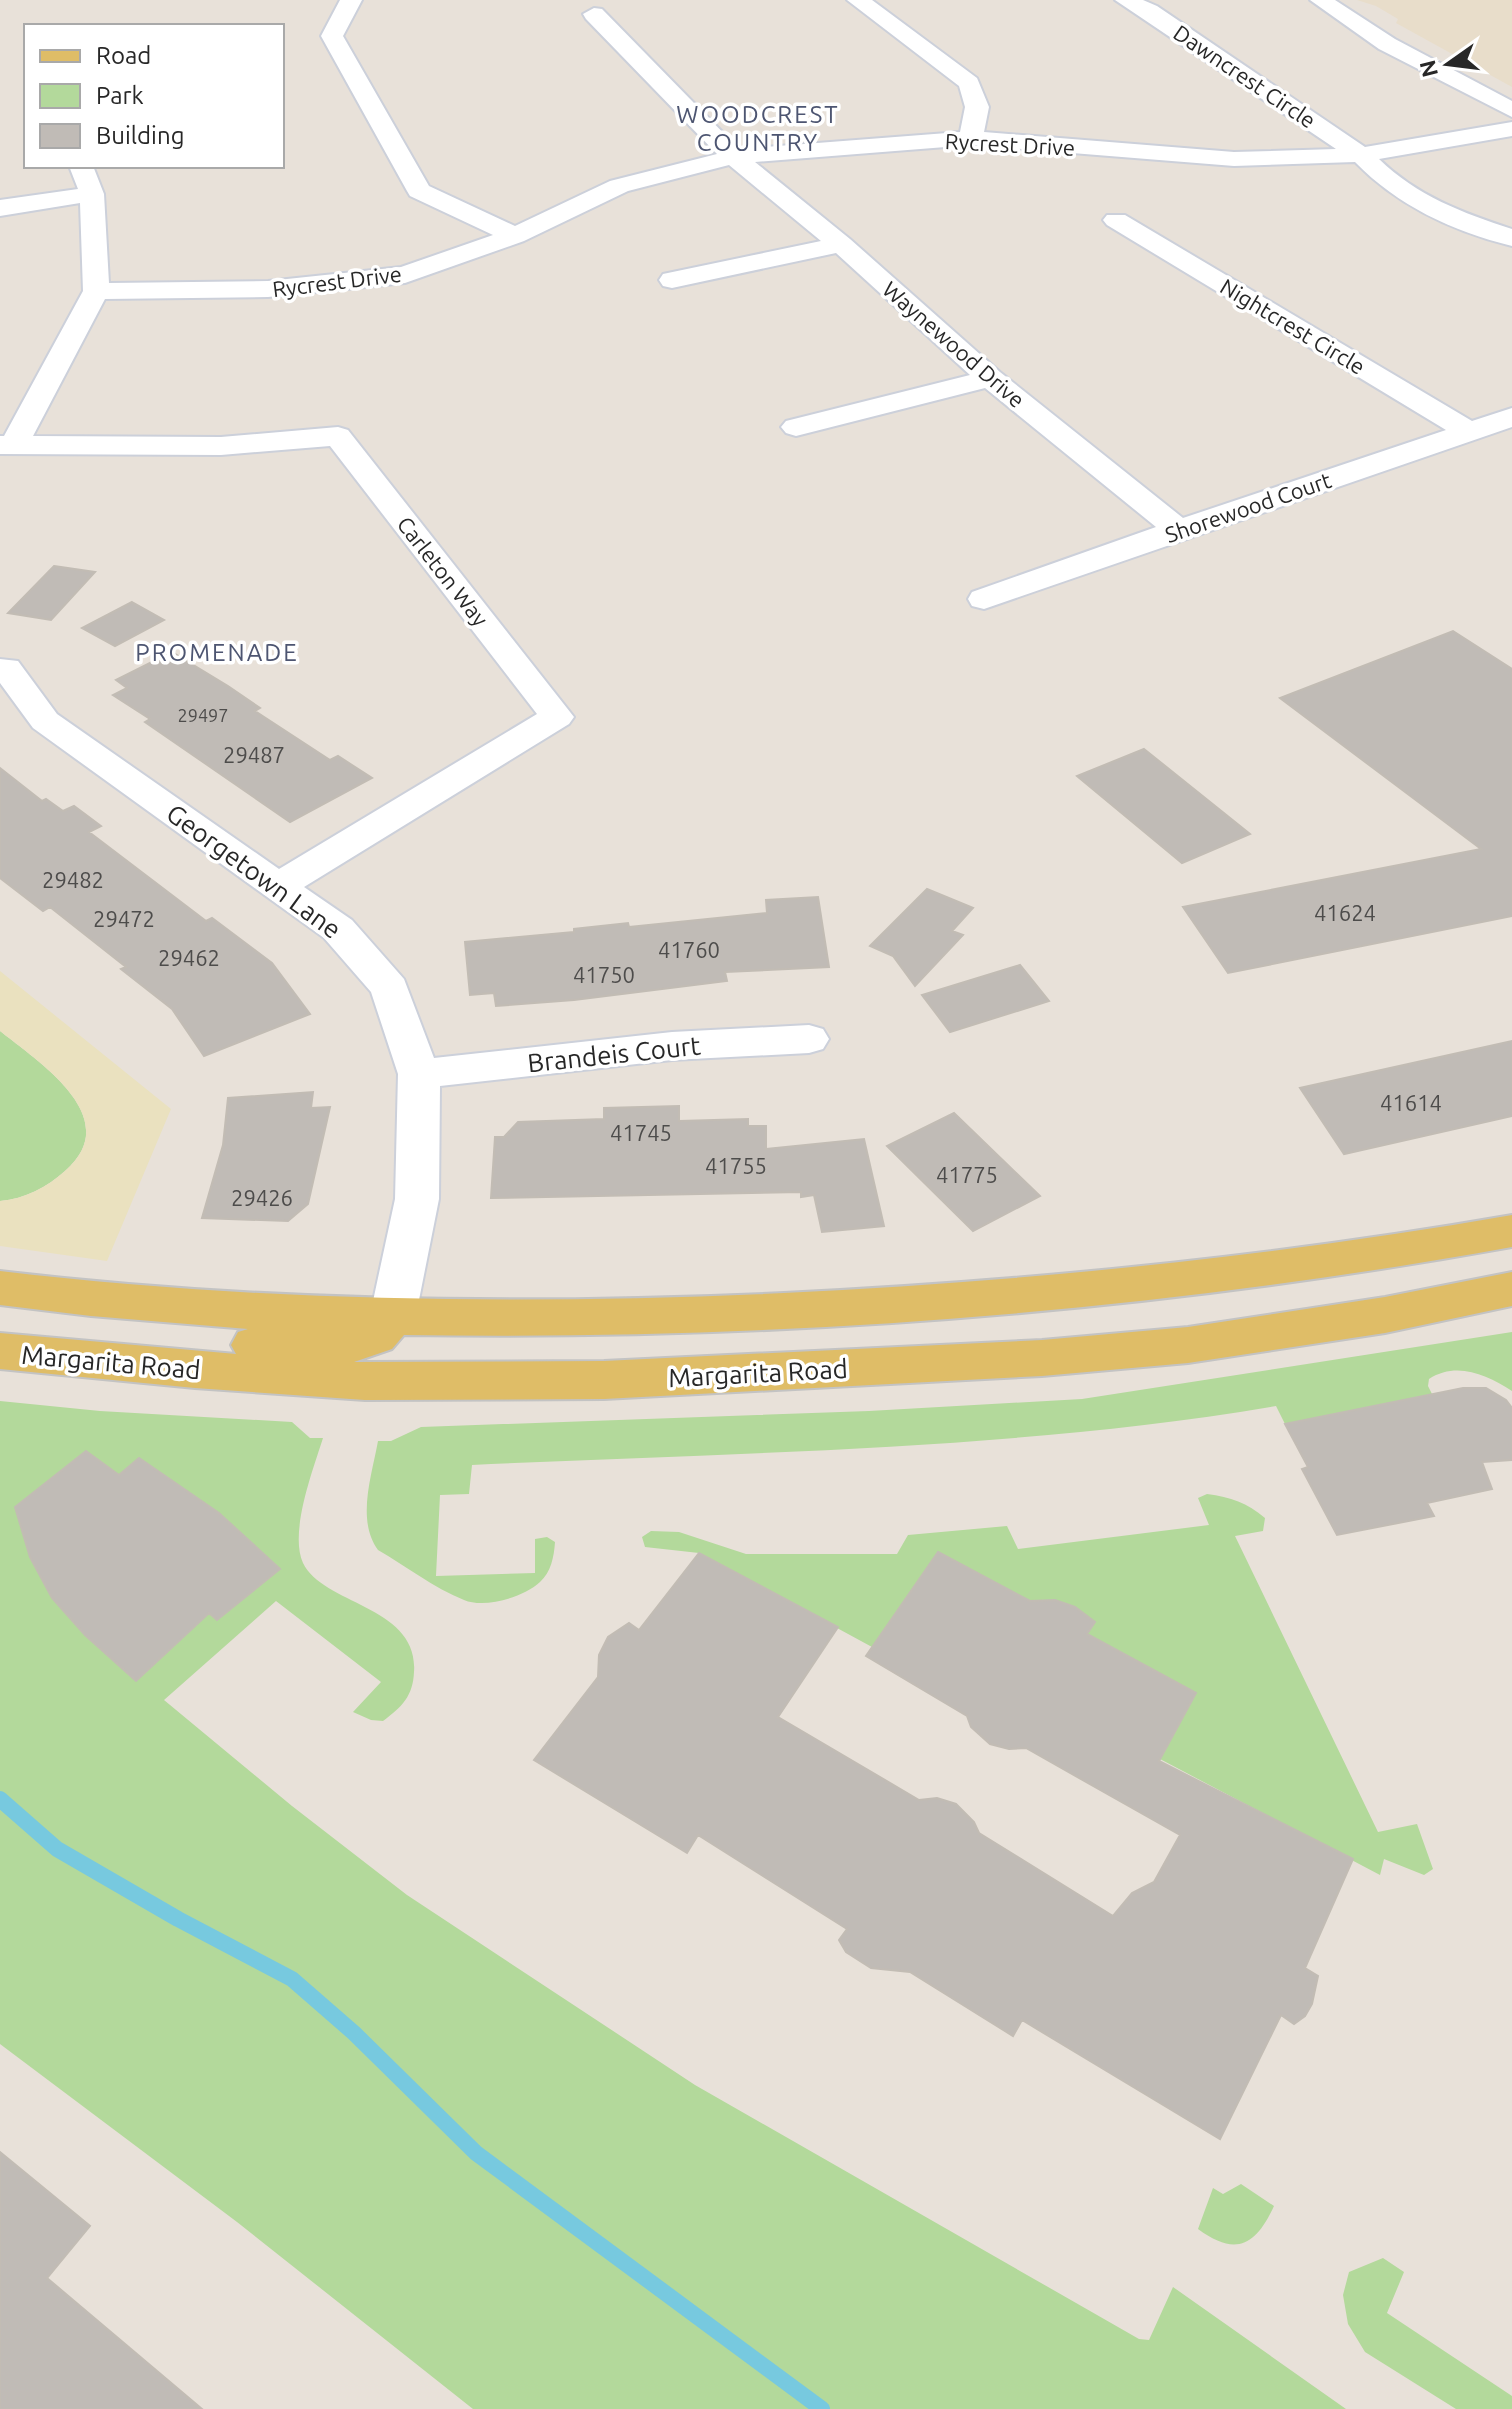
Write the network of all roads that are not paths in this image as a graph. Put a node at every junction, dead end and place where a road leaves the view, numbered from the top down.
1 (351, 0) edge
2 (858, 0) edge
3 (1126, 0) edge
4 (1321, 0) edge
5 (594, 14) dead end
6 (1512, 110) edge
7 (1512, 129) edge
8 (971, 138) junction
9 (1361, 155) junction
10 (733, 157) junction
11 (82, 168) edge
12 (92, 194) junction
13 (0, 208) edge
14 (1116, 220) dead end
15 (515, 236) junction
16 (1512, 238) edge
17 (841, 244) junction
18 (672, 280) dead end
19 (96, 291) junction
20 (990, 378) junction
21 (1512, 417) edge
22 (796, 427) dead end
23 (1470, 432) junction
24 (7, 445) edge
25 (1178, 530) junction
26 (984, 599) dead end
27 (6, 668) dead end
28 (280, 885) junction
29 (809, 1039) dead end
30 (419, 1074) junction
31 (1512, 1231) edge
32 (0, 1288) edge
33 (1512, 1289) edge
34 (393, 1315) junction
35 (0, 1329) edge
36 (0, 1351) edge

1 - 15 street
2 - 8 street
3 - 9 street, Dawncrest Circle
4 - 6 street
5 - 10 street, Waynewood Drive
7 - 9 street, Rycrest Drive
8 - 9 street, Rycrest Drive
8 - 10 street, Rycrest Drive
9 - 16 street, Dawncrest Circle
10 - 15 street, Rycrest Drive
10 - 17 street, Waynewood Drive
11 - 12 street
12 - 13 street
12 - 19 street
14 - 23 street, Nightcrest Circle
15 - 19 street, Rycrest Drive
17 - 18 street
17 - 20 street, Waynewood Drive
19 - 24 street
20 - 22 street
20 - 25 street, Waynewood Drive
21 - 23 street, Shorewood Court
23 - 25 street, Shorewood Court
24 - 28 street, Carleton Way
25 - 26 street, Shorewood Court
27 - 28 street, Georgetown Lane
28 - 30 street, Georgetown Lane
29 - 30 street, Brandeis Court
30 - 34 street, Georgetown Lane
31 - 34 main road
32 - 34 main road
33 - 36 main road, Margarita Road
34 - 35 main road

